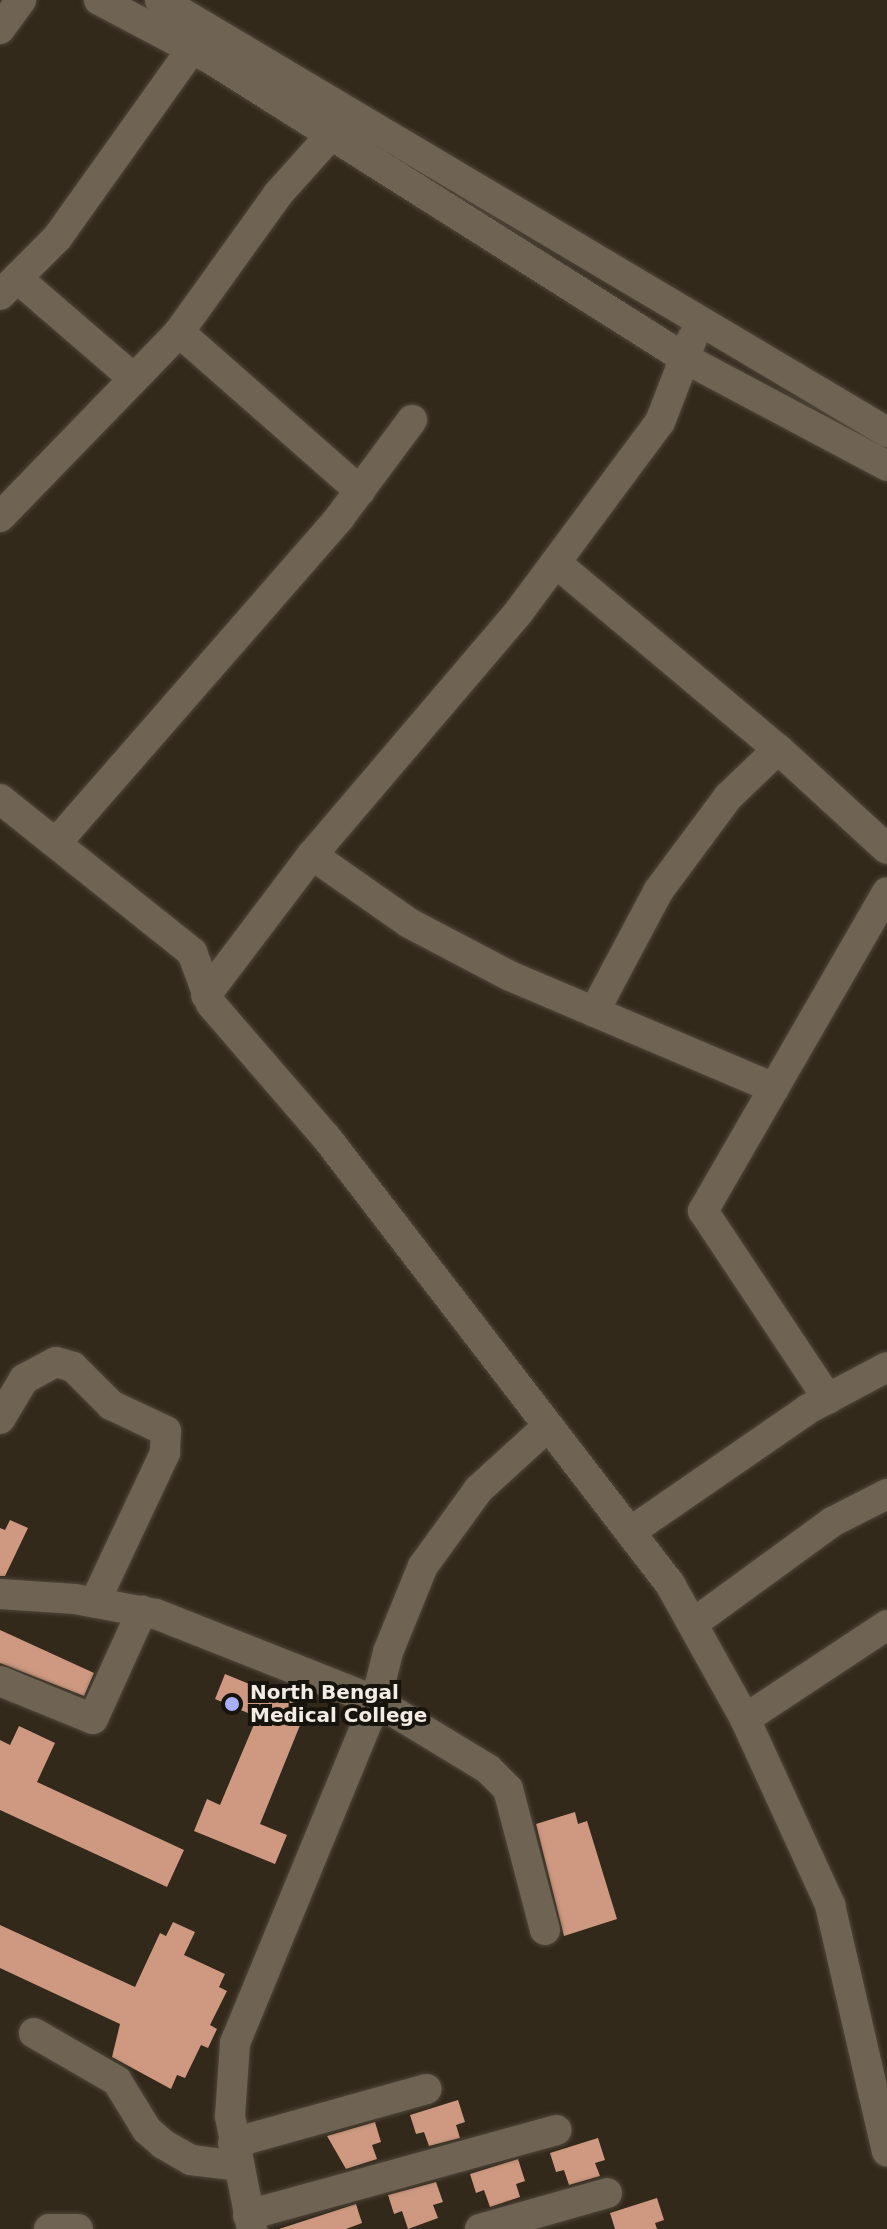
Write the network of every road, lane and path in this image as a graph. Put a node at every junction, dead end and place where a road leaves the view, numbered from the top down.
1 (21, 0) edge
2 (99, 0) edge
3 (160, 0) edge
4 (0, 29) edge
5 (192, 49) junction
6 (331, 135) junction
7 (8, 287) edge
8 (697, 317) junction
9 (179, 332) junction
10 (686, 359) junction
11 (133, 378) junction
12 (412, 420) dead end
13 (887, 432) edge
14 (887, 466) edge
15 (360, 491) junction
16 (0, 517) edge
17 (556, 563) junction
18 (778, 749) junction
19 (0, 799) edge
20 (56, 843) junction
21 (887, 849) edge
22 (312, 855) junction
23 (887, 892) edge
24 (206, 995) junction
25 (594, 1012) junction
26 (774, 1088) junction
27 (887, 1367) edge
28 (828, 1399) junction
29 (0, 1419) edge
30 (547, 1427) junction
31 (887, 1494) edge
32 (630, 1532) junction
33 (0, 1594) edge
34 (95, 1602) junction
35 (142, 1611) junction
36 (695, 1622) junction
37 (882, 1640) edge
38 (0, 1681) edge
39 (376, 1701) junction
40 (745, 1719) junction
41 (545, 1930) dead end
42 (34, 2033) dead end
43 (427, 2089) dead end
44 (556, 2130) dead end
45 (887, 2152) edge
46 (236, 2154) junction
47 (607, 2193) dead end
48 (250, 2222) edge
49 (49, 2229) edge
50 (78, 2229) edge
51 (480, 2229) edge

1 - 4 street
2 - 5 street
3 - 8 street
5 - 6 street
5 - 7 street
6 - 9 street
6 - 10 street
7 - 11 street
8 - 10 street
8 - 13 street
9 - 11 street
9 - 15 street
10 - 14 street
10 - 17 street
11 - 16 street
12 - 15 street
15 - 20 street
17 - 18 street
17 - 22 street
18 - 21 street
18 - 25 street
19 - 20 street
20 - 24 street
22 - 24 street
22 - 25 street
23 - 26 street
24 - 30 street
25 - 26 street
26 - 28 street
27 - 28 street
28 - 32 street
29 - 34 street
30 - 32 street
30 - 39 street
31 - 36 street
32 - 36 street
33 - 34 street
34 - 35 street
35 - 38 street
35 - 39 street
36 - 40 street
37 - 40 street
39 - 41 street
39 - 46 street
40 - 45 street
42 - 46 street
43 - 46 street
44 - 48 street
46 - 48 street
47 - 51 street
49 - 50 street

